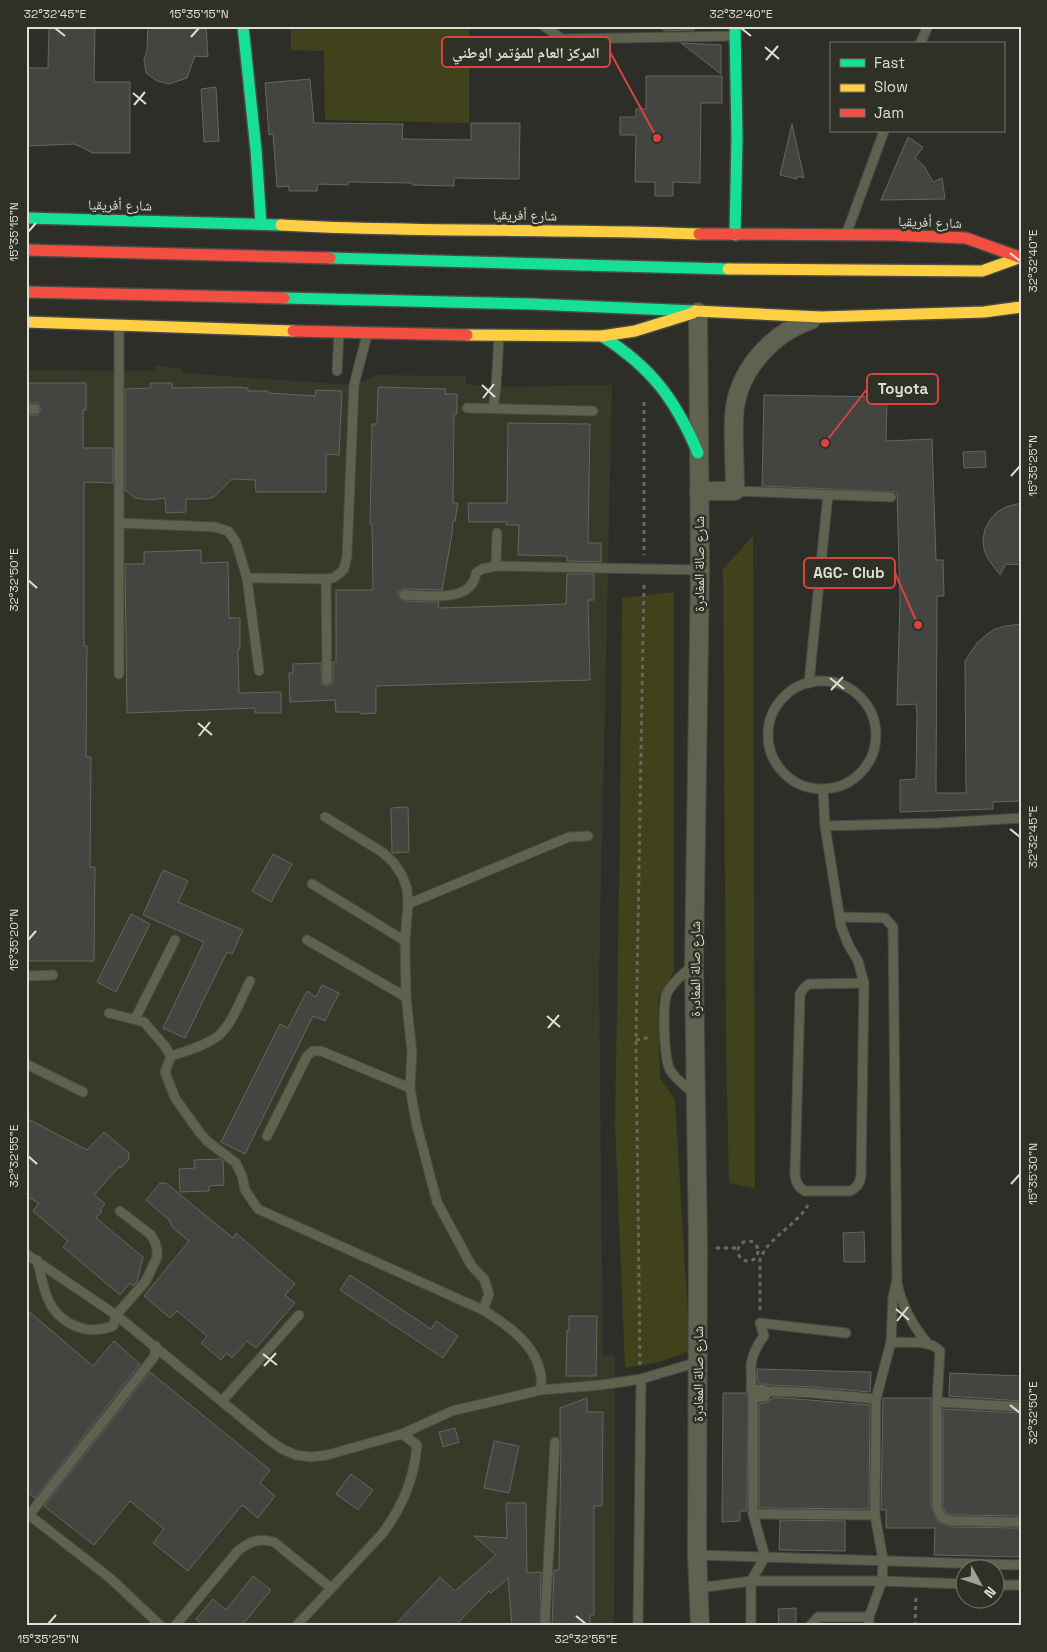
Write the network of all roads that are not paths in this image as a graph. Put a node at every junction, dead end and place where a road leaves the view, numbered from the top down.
1 (243, 26) edge
2 (544, 26) edge
3 (928, 26) edge
4 (735, 31) edge
5 (921, 42) edge
6 (884, 132) edge
7 (26, 218) edge
8 (261, 224) junction
9 (735, 235) junction
10 (845, 236) junction
11 (26, 250) edge
12 (1020, 257) edge
13 (26, 292) edge
14 (698, 307) junction
15 (1021, 307) edge
16 (821, 317) junction
17 (26, 322) edge
18 (119, 325) junction
19 (339, 333) junction
20 (368, 334) junction
21 (499, 336) junction
22 (602, 336) junction
23 (337, 371) dead end
24 (467, 408) dead end
25 (493, 408) junction
26 (593, 411) dead end
27 (698, 453) junction
28 (699, 491) junction
29 (735, 491) junction
30 (828, 494) junction
31 (891, 497) dead end
32 (120, 523) junction
33 (496, 533) dead end
34 (496, 566) junction
35 (700, 570) junction
36 (247, 578) junction
37 (326, 579) junction
38 (404, 595) dead end
39 (259, 671) dead end
40 (120, 674) dead end
41 (327, 680) dead end
42 (808, 683) junction
43 (823, 789) junction
44 (325, 817) dead end
45 (1021, 818) edge
46 (825, 826) junction
47 (588, 836) dead end
48 (312, 884) dead end
49 (408, 904) junction
50 (840, 917) junction
51 (175, 940) dead end
52 (307, 940) dead end
53 (405, 941) junction
54 (694, 965) junction
55 (53, 975) dead end
56 (26, 976) edge
57 (250, 981) dead end
58 (864, 983) junction
59 (406, 997) junction
60 (109, 1013) dead end
61 (135, 1019) junction
62 (171, 1056) junction
63 (26, 1064) edge
64 (410, 1088) junction
65 (83, 1092) dead end
66 (696, 1095) junction
67 (267, 1136) dead end
68 (120, 1211) dead end
69 (26, 1254) edge
70 (37, 1260) junction
71 (897, 1282) junction
72 (483, 1310) junction
73 (116, 1315) junction
74 (299, 1315) dead end
75 (846, 1333) dead end
76 (891, 1342) junction
77 (928, 1344) junction
78 (156, 1346) junction
79 (698, 1362) junction
80 (640, 1379) junction
81 (541, 1390) junction
82 (767, 1392) junction
83 (876, 1399) junction
84 (222, 1401) junction
85 (937, 1402) junction
86 (1021, 1408) edge
87 (402, 1434) junction
88 (555, 1442) dead end
89 (753, 1514) junction
90 (875, 1515) junction
91 (28, 1517) edge
92 (1021, 1522) edge
93 (697, 1555) junction
94 (765, 1556) junction
95 (883, 1560) junction
96 (1021, 1565) edge
97 (751, 1581) junction
98 (882, 1581) junction
99 (954, 1584) edge
100 (1004, 1585) edge
101 (1021, 1585) edge
102 (331, 1588) junction
103 (698, 1588) junction
104 (869, 1622) edge
105 (161, 1626) edge
106 (175, 1626) edge
107 (296, 1626) edge
108 (546, 1626) edge
109 (638, 1626) edge
110 (700, 1626) edge
111 (751, 1626) edge
112 (810, 1626) edge

1 - 8 main road
2 - 4 lane
3 - 5 lane
4 - 9 main road
6 - 10 lane
7 - 8 main road, شارع أفريقيا
8 - 9 main road, شارع أفريقيا
9 - 10 main road, شارع أفريقيا
10 - 12 main road, شارع أفريقيا
11 - 12 main road, شارع أفريقيا
13 - 14 main road
14 - 16 main road
14 - 22 main road
14 - 27 street, شارع صالة المغادرة
15 - 16 main road
16 - 29 street
17 - 18 main road
18 - 19 main road
18 - 32 lane
19 - 20 main road
19 - 23 lane
20 - 21 main road
20 - 37 lane
21 - 22 main road
21 - 25 lane
22 - 27 main road
24 - 25 lane
25 - 26 lane
27 - 28 street, شارع صالة المغادرة
28 - 29 street
28 - 35 street, شارع صالة المغادرة
29 - 30 lane
30 - 31 lane
30 - 42 lane
32 - 36 lane
32 - 40 lane
33 - 34 lane
34 - 35 lane
34 - 38 lane
35 - 54 street, شارع صالة المغادرة
36 - 37 lane
36 - 39 lane
37 - 41 lane
42 - 43 lane
42 - 43 lane
43 - 46 lane
44 - 49 lane
45 - 46 lane
46 - 50 lane
47 - 49 lane
48 - 53 lane
49 - 53 lane
50 - 58 lane
50 - 71 lane
51 - 61 lane
52 - 59 lane
53 - 59 lane
54 - 66 street, شارع صالة المغادرة
54 - 66 lane
55 - 56 lane
57 - 62 lane
58 - 58 lane
59 - 64 lane
60 - 61 lane
61 - 62 lane
62 - 72 lane
63 - 65 lane
64 - 67 lane
64 - 72 lane
66 - 79 street, شارع صالة المغادرة
68 - 73 lane
69 - 70 lane
70 - 73 lane
70 - 73 lane
71 - 76 lane
71 - 77 lane
72 - 81 lane
73 - 78 lane
74 - 84 lane
75 - 82 lane
76 - 77 lane
76 - 83 lane
77 - 85 lane
78 - 84 lane
78 - 91 lane
79 - 80 lane
79 - 93 street, شارع صالة المغادرة
80 - 81 lane
80 - 109 lane
81 - 87 lane
82 - 83 lane
82 - 89 lane
83 - 90 lane
84 - 87 lane
85 - 86 lane
85 - 92 lane
87 - 102 lane
88 - 108 lane
89 - 90 lane
89 - 94 lane
90 - 95 lane
91 - 105 lane
93 - 94 lane
93 - 103 street, شارع صالة المغادرة
94 - 95 lane
94 - 97 lane
95 - 96 lane
95 - 98 lane
97 - 98 lane
97 - 103 lane
97 - 111 lane
98 - 99 lane
98 - 104 lane
100 - 101 lane
102 - 106 lane
102 - 107 lane
103 - 110 street, شارع صالة المغادرة
104 - 112 lane

